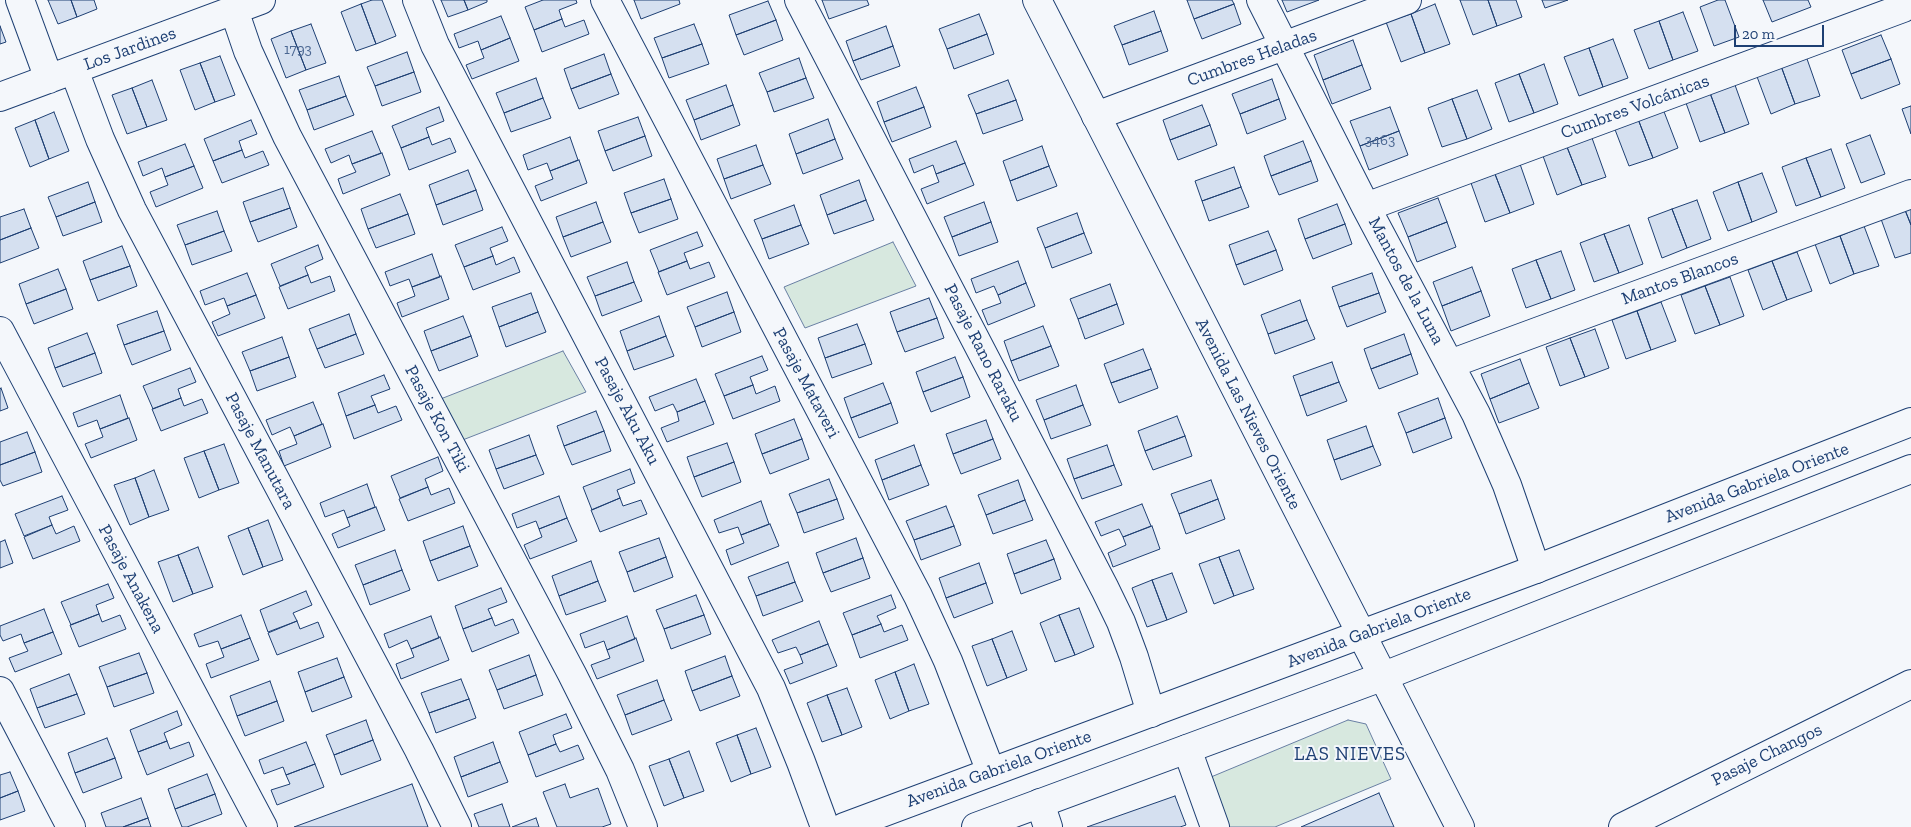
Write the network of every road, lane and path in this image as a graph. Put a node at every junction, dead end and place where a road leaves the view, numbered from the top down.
1 (20, 0) edge
2 (261, 0) edge
3 (416, 0) edge
4 (605, 0) edge
5 (799, 0) edge
6 (1037, 0) edge
7 (1261, 0) edge
8 (1408, 0) edge
9 (1903, 8) edge
10 (217, 10) edge
11 (1284, 46) junction
12 (74, 70) junction
13 (49, 79) junction
14 (0, 97) edge
15 (1096, 116) junction
16 (1911, 194) edge
17 (1366, 207) junction
18 (0, 332) edge
19 (1450, 364) junction
20 (1911, 422) edge
21 (1911, 469) edge
22 (1536, 569) junction
23 (1362, 635) junction
24 (1384, 676) junction
25 (1911, 684) edge
26 (0, 691) edge
27 (1151, 713) junction
28 (1187, 749) junction
29 (991, 772) junction
30 (1044, 815) edge
31 (71, 827) edge
32 (263, 827) edge
33 (457, 827) edge
34 (643, 827) edge
35 (825, 827) edge
36 (844, 827) edge
37 (976, 827) edge
38 (1215, 827) edge
39 (1460, 827) edge
40 (1623, 827) edge

1 - 13 street
2 - 10 street, Los Jardines
3 - 35 street, Pasaje Aku Aku
4 - 29 street, Pasaje Mataveri
5 - 27 street, Pasaje Rano Raraku
6 - 15 street, Avenida Las Nieves Oriente
7 - 11 street, Mantos de la Luna
8 - 11 street, Cumbres Heladas
9 - 17 street, Cumbres Volcánicas
10 - 12 street, Los Jardines
10 - 34 street, Pasaje Kon Tiki
11 - 15 street, Cumbres Heladas
11 - 17 street, Mantos de la Luna
12 - 13 street, Los Jardines
12 - 33 street, Pasaje Manutara
13 - 14 street, Los Jardines
15 - 23 street, Avenida Las Nieves Oriente
16 - 19 street, Mantos Blancos
17 - 19 street, Mantos de la Luna
18 - 32 street, Pasaje Anakena
19 - 22 street, Mantos de la Luna
20 - 22 street, Avenida Gabriela Oriente
21 - 24 street
22 - 23 street, Avenida Gabriela Oriente
23 - 24 street, Avenida Las Nieves Oriente
23 - 27 street, Avenida Gabriela Oriente
24 - 28 street
24 - 39 street, Avenida Las Nieves Oriente
25 - 40 street, Pasaje Changos
26 - 31 street
27 - 29 street, Avenida Gabriela Oriente
28 - 30 street
28 - 38 street
29 - 36 street, Avenida Gabriela Oriente
30 - 37 street

